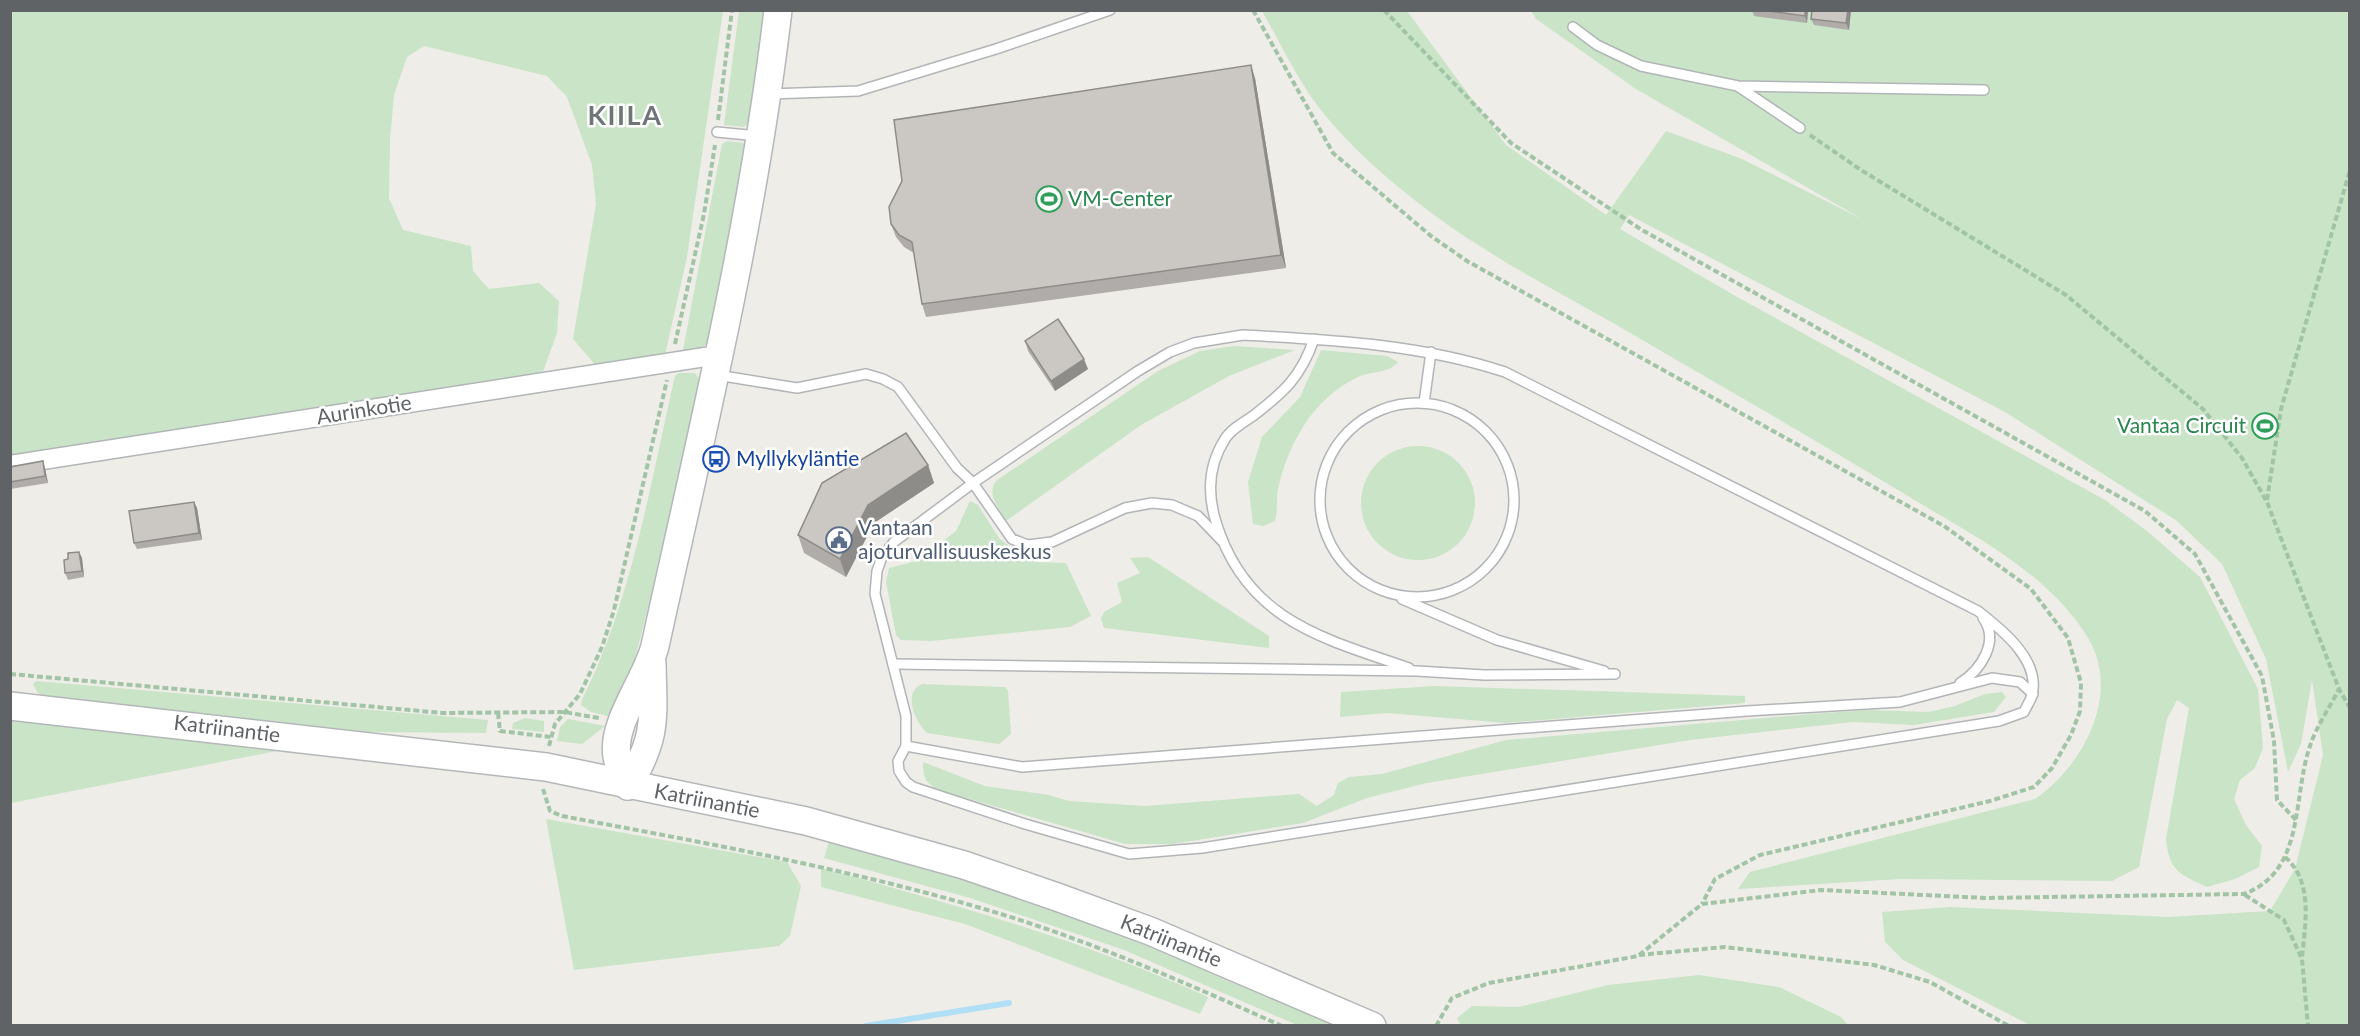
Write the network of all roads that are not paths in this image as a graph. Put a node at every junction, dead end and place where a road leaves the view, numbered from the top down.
1 (778, 10) edge
2 (1110, 10) edge
3 (1573, 27) dead end
4 (1738, 87) junction
5 (1984, 90) dead end
6 (769, 94) junction
7 (1800, 128) road end
8 (717, 132) dead end
9 (760, 137) junction
10 (1314, 339) junction
11 (1431, 352) junction
12 (716, 365) junction
13 (1424, 403) junction
14 (10, 465) edge
15 (973, 483) junction
16 (1222, 541) junction
17 (1385, 592) junction
18 (1978, 611) junction
19 (893, 664) junction
20 (1417, 671) junction
21 (1951, 688) junction
22 (2033, 694) junction
23 (10, 706) edge
24 (906, 746) junction
25 (628, 786) junction
26 (1372, 1026) edge

1 - 6 main road
2 - 6 lane
3 - 4 lane
4 - 5 lane
4 - 7 lane
6 - 9 main road
8 - 9 lane
9 - 12 main road
10 - 11 lane
10 - 15 lane
10 - 16 lane
11 - 13 lane
11 - 18 lane
12 - 14 street, Aurinkotie
12 - 15 lane
12 - 25 main road
13 - 17 lane
13 - 17 lane
15 - 16 lane
15 - 19 lane
16 - 20 lane
17 - 20 lane
18 - 21 lane
18 - 22 lane
19 - 20 lane
19 - 24 lane
21 - 22 lane
21 - 24 lane
22 - 24 lane
23 - 25 main road, Katriinantie
25 - 26 main road, Katriinantie

